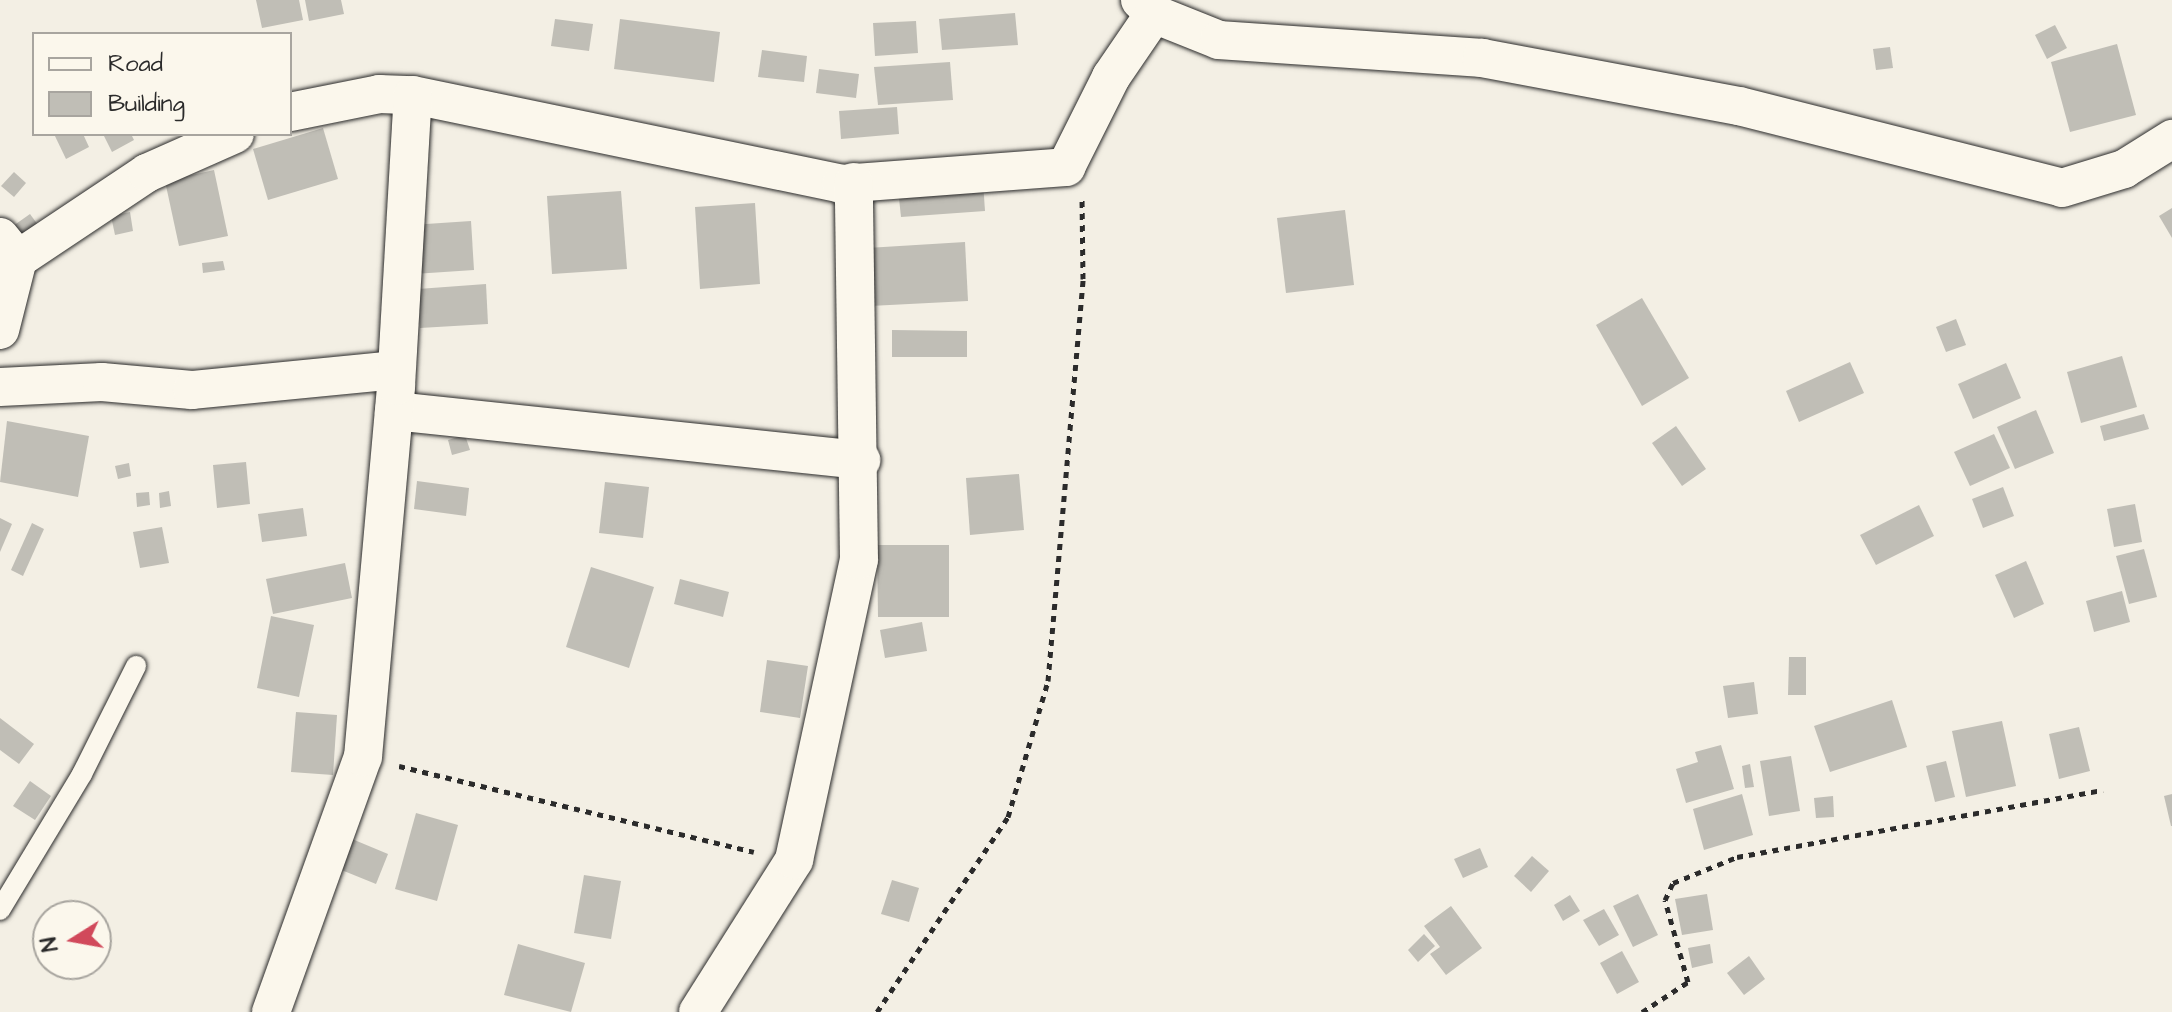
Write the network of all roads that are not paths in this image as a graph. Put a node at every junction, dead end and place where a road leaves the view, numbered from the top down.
1 (1147, 7) edge
2 (413, 95) junction
3 (292, 112) edge
4 (230, 136) edge
5 (2172, 139) edge
6 (854, 182) junction
7 (9, 248) edge
8 (0, 330) edge
9 (395, 370) junction
10 (0, 387) edge
11 (394, 411) junction
12 (861, 460) junction
13 (136, 666) dead end
14 (0, 910) edge
15 (271, 1012) edge
16 (698, 1012) edge

1 - 5 street
1 - 6 street
2 - 3 street
2 - 6 street
2 - 9 street
4 - 7 street
6 - 12 street
7 - 8 street
9 - 10 street
9 - 11 street
11 - 12 street
11 - 15 street
12 - 16 street
13 - 14 lane

